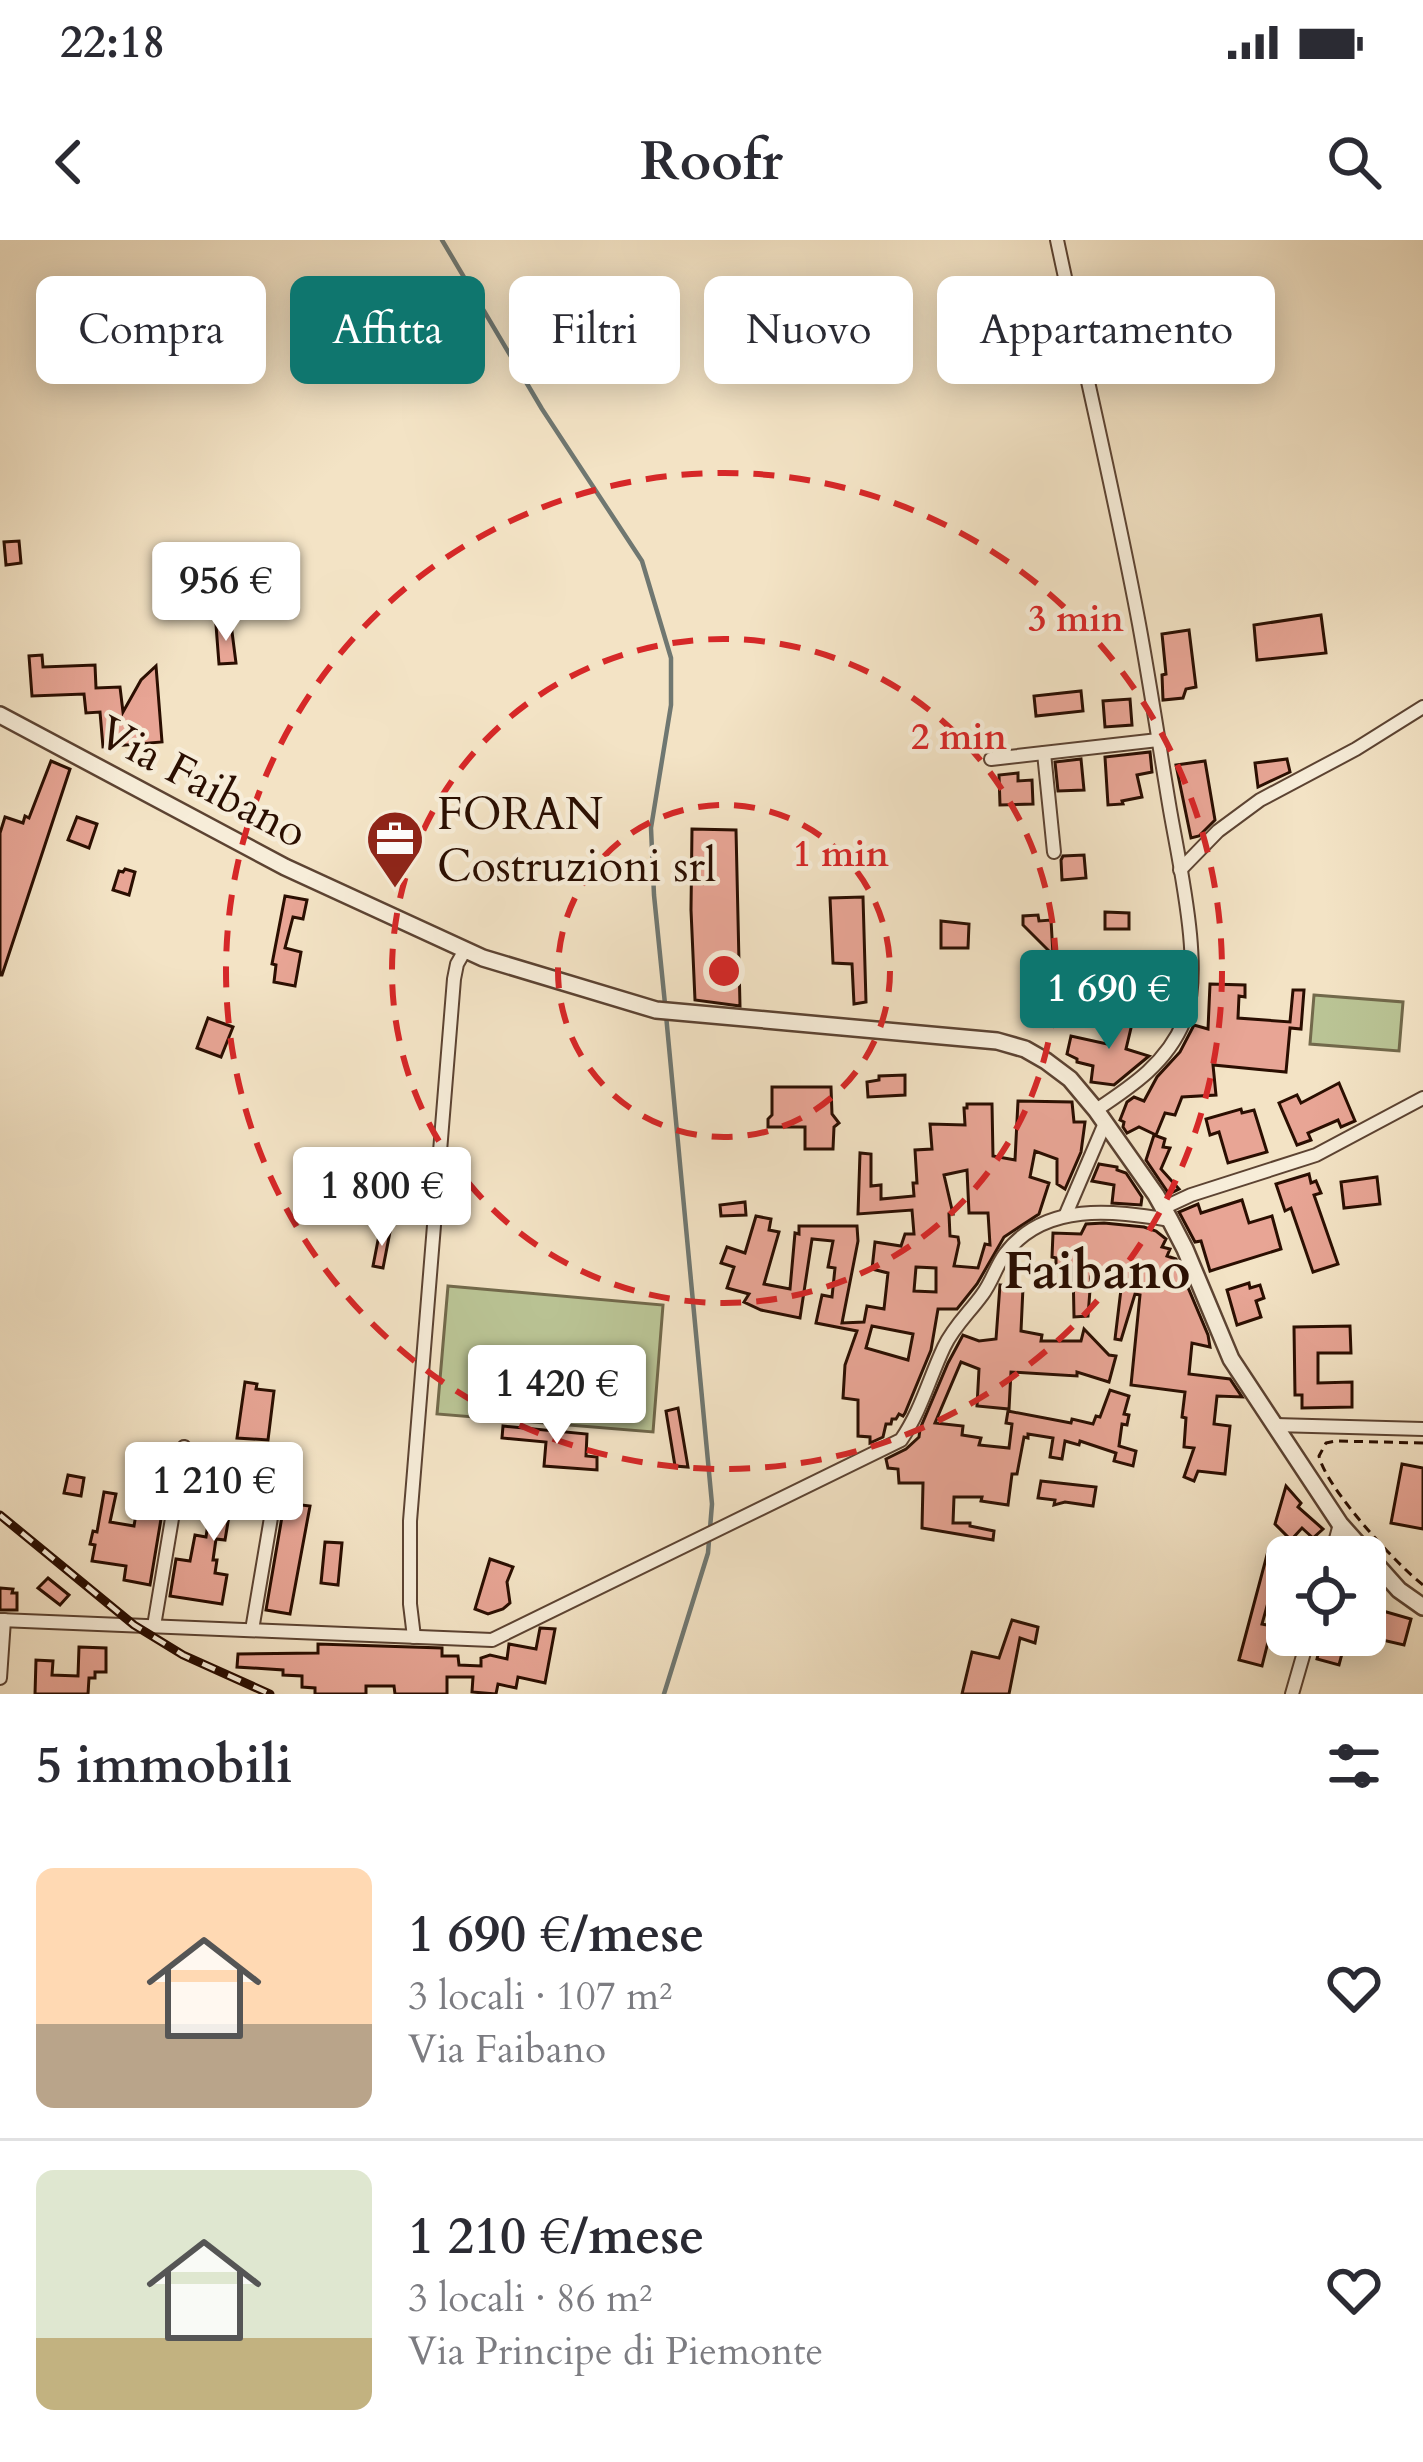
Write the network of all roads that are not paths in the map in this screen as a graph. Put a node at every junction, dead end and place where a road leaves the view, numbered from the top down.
1 (1057, 240) edge
2 (1423, 707) edge
3 (0, 715) edge
4 (1158, 740) junction
5 (1043, 753) junction
6 (991, 759) dead end
7 (1054, 852) dead end
8 (1180, 870) junction
9 (465, 950) junction
10 (1423, 1098) edge
11 (1101, 1117) junction
12 (1066, 1214) junction
13 (1167, 1214) junction
14 (1275, 1424) junction
15 (1423, 1430) edge
16 (184, 1447) dead end
17 (275, 1488) dead end
18 (1340, 1524) junction
19 (1337, 1536) edge
20 (1423, 1607) edge
21 (2, 1620) edge
22 (154, 1626) junction
23 (252, 1630) junction
24 (414, 1637) junction
25 (1303, 1656) edge
26 (0, 1678) edge
27 (1292, 1694) edge

1 - 4 street
2 - 8 street
3 - 9 street, Via Faibano
4 - 5 street
4 - 8 street
5 - 6 street
5 - 7 street
8 - 11 street
9 - 11 street, Via Faibano
9 - 24 street
10 - 13 street
11 - 12 street
11 - 13 street, Via Faibano
12 - 13 street
12 - 24 street
13 - 14 street, Via Faibano
14 - 15 street
14 - 18 street, Via Faibano
16 - 22 street
17 - 23 street
18 - 19 street
18 - 20 street, Via Faibano
21 - 22 street
21 - 26 street
22 - 23 street
23 - 24 street
25 - 27 street

